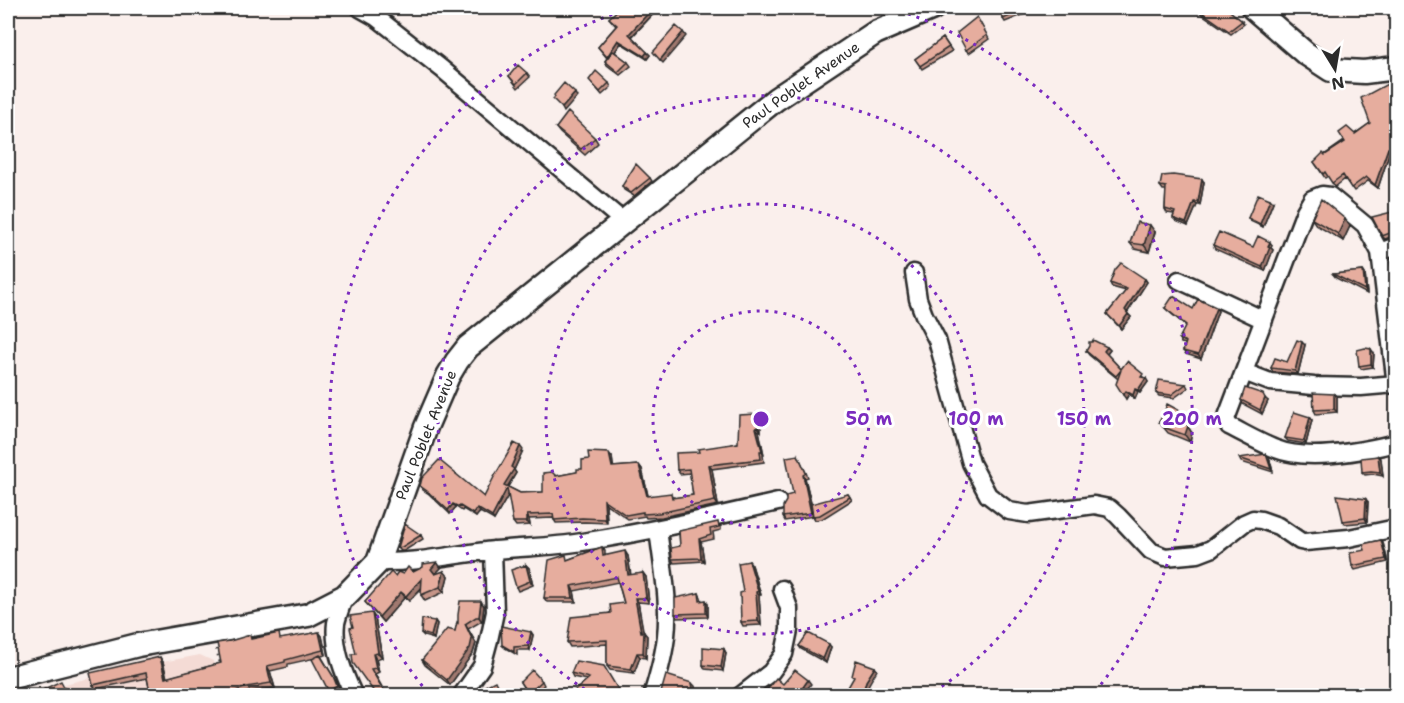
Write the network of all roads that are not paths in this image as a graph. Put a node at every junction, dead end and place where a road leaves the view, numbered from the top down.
1 (360, 8) edge
2 (933, 8) edge
3 (1253, 8) edge
4 (1396, 68) edge
5 (624, 222) junction
6 (1396, 246) edge
7 (1380, 252) junction
8 (914, 273) dead end
9 (1179, 280) dead end
10 (1264, 320) junction
11 (1244, 372) junction
12 (1396, 384) edge
13 (1396, 443) edge
14 (778, 502) dead end
15 (1396, 528) edge
16 (658, 529) junction
17 (493, 550) junction
18 (378, 562) junction
19 (782, 589) dead end
20 (345, 596) junction
21 (8, 678) edge
22 (354, 696) edge
23 (461, 696) edge
24 (652, 696) edge
25 (740, 696) edge

1 - 5 street
2 - 5 main road, Paul Poblet Avenue
3 - 4 main road
5 - 18 main road, Paul Poblet Avenue
6 - 7 street
7 - 10 street
7 - 12 street
8 - 15 street
9 - 10 street
10 - 11 street
11 - 12 street
11 - 13 street
14 - 16 street
16 - 17 street
16 - 24 street
17 - 18 street
17 - 23 street
18 - 20 main road, Paul Poblet Avenue
19 - 25 street
20 - 21 main road, Paul Poblet Avenue
20 - 22 street

